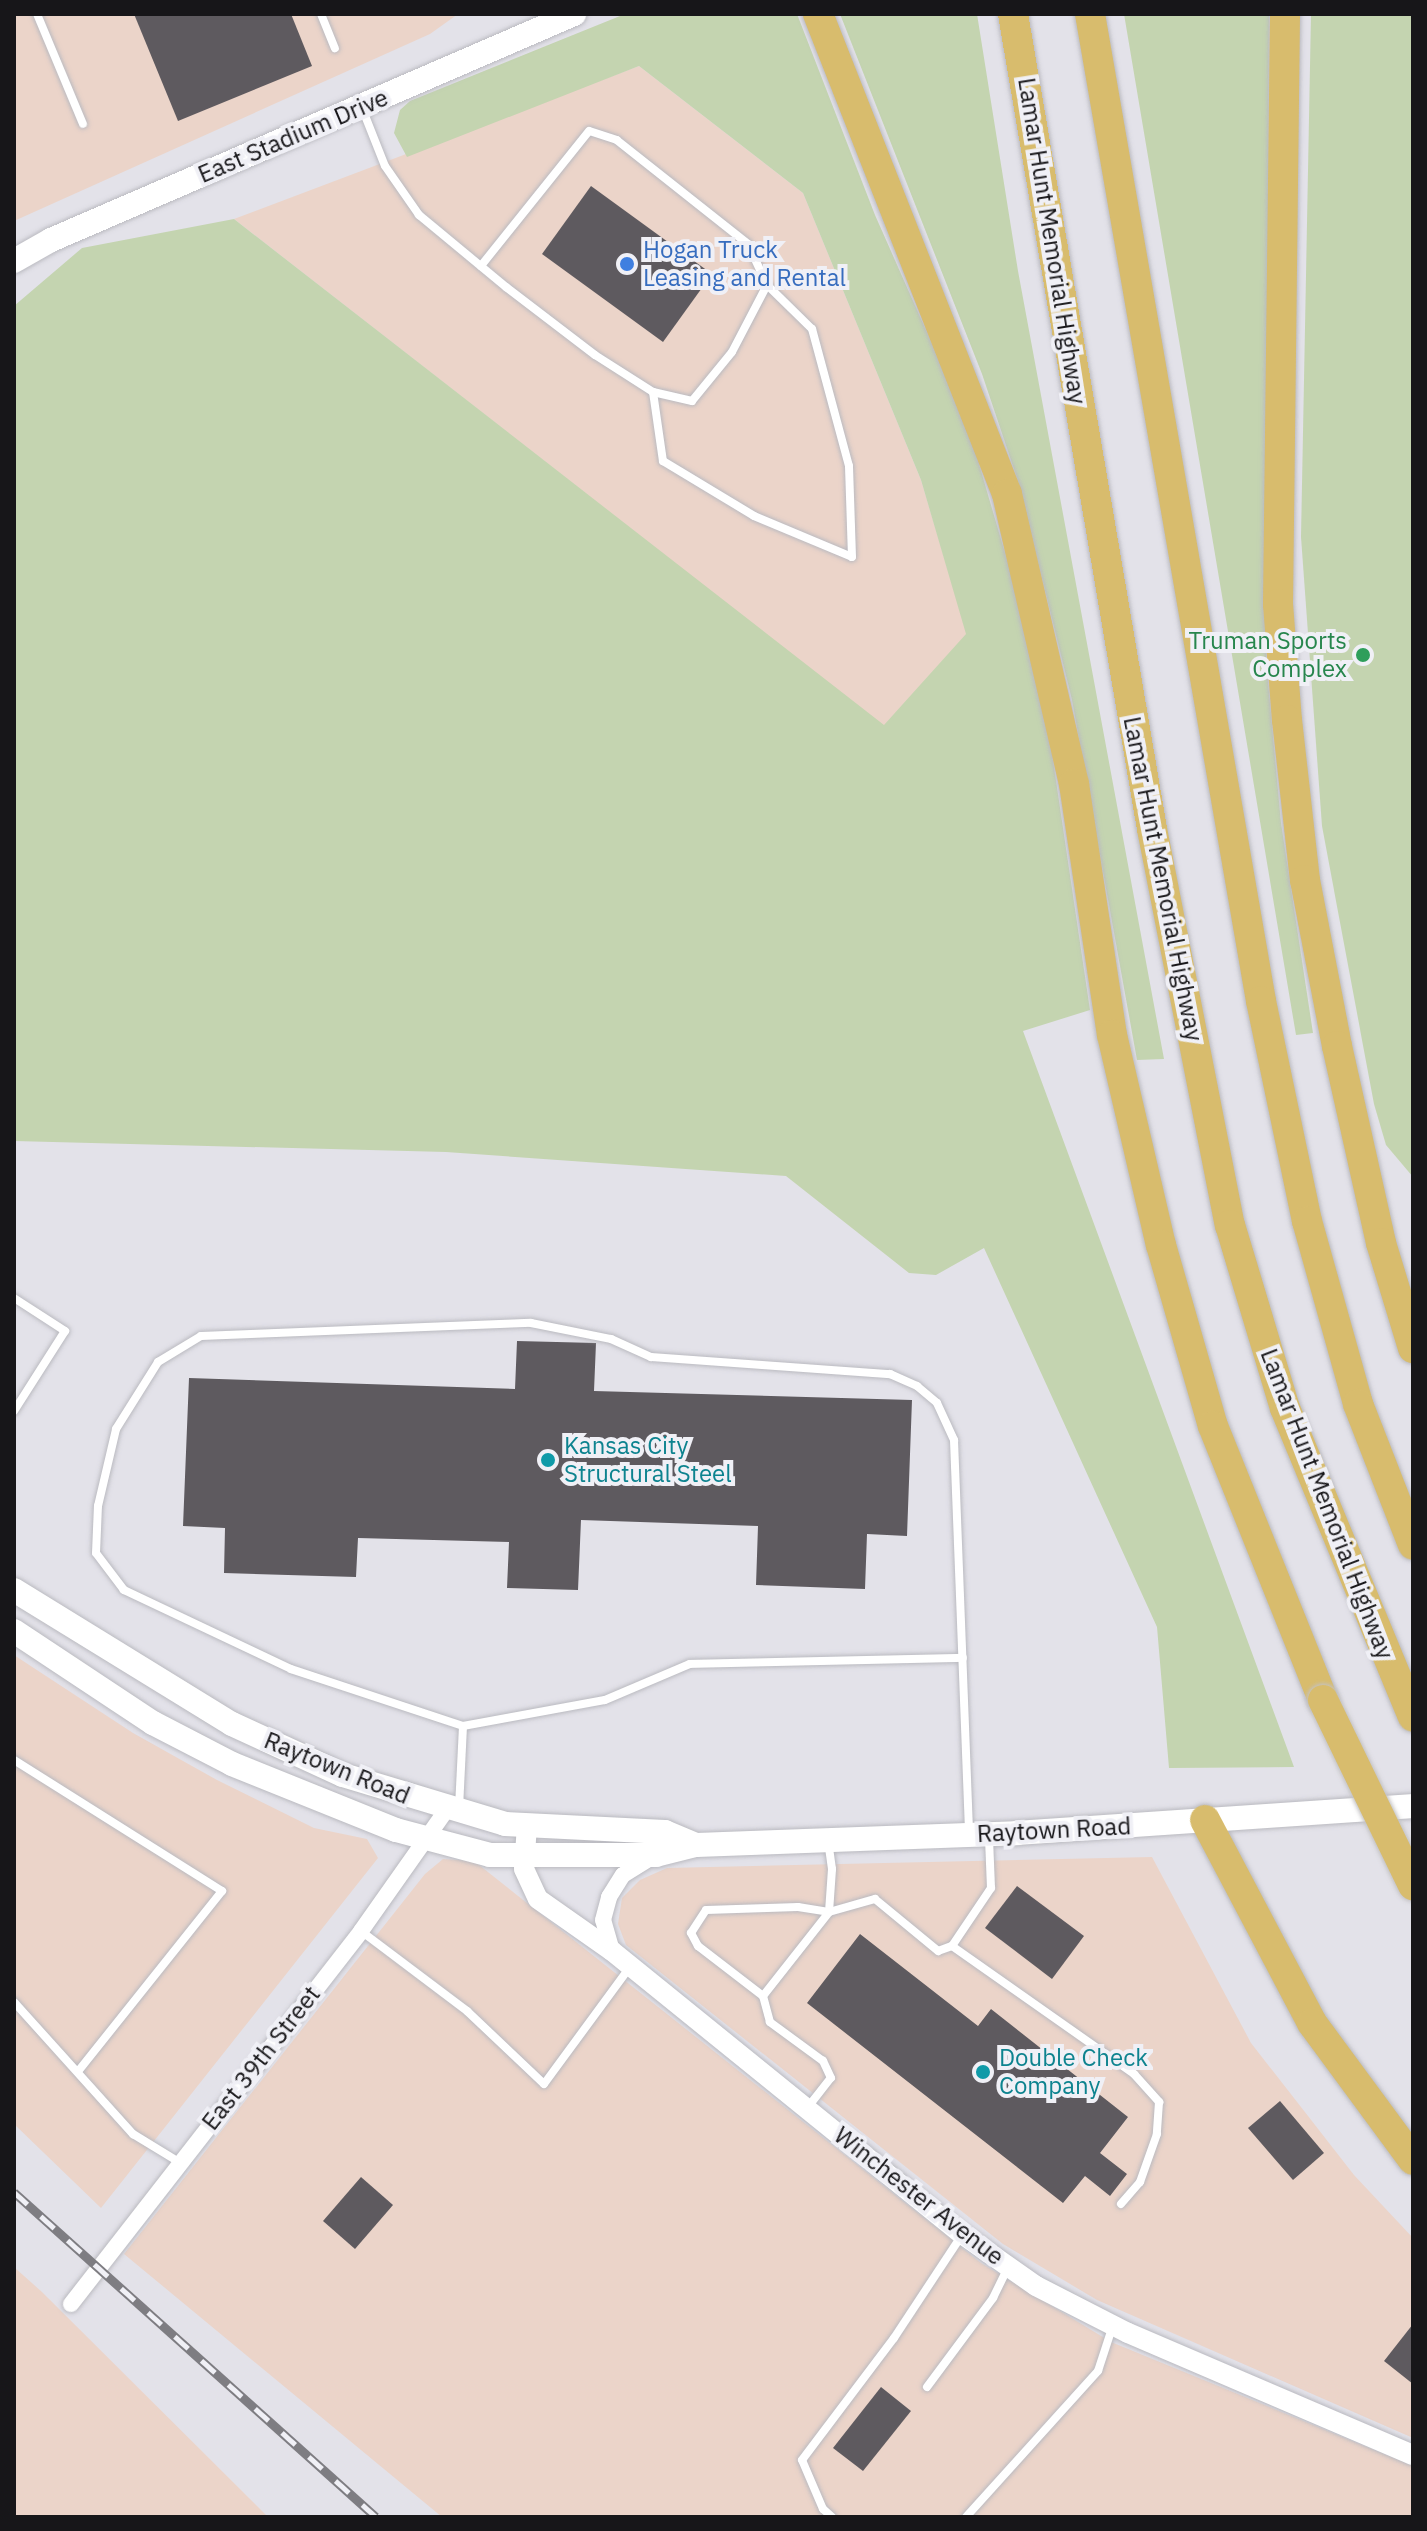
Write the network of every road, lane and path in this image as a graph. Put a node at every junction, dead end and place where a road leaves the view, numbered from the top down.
1 (37, 14) edge
2 (321, 14) edge
3 (574, 14) edge
4 (818, 14) edge
5 (1013, 14) edge
6 (1090, 14) edge
7 (1285, 14) edge
8 (335, 48) dead end
9 (362, 107) junction
10 (83, 124) dead end
11 (14, 261) edge
12 (481, 266) junction
13 (767, 285) junction
14 (653, 392) junction
15 (14, 1298) edge
16 (1413, 1348) edge
17 (14, 1411) edge
18 (1413, 1545) edge
19 (14, 1590) edge
20 (50, 1613) junction
21 (22, 1636) edge
22 (963, 1658) junction
23 (1413, 1717) edge
24 (463, 1726) junction
25 (14, 1760) edge
26 (1413, 1806) edge
27 (453, 1811) junction
28 (1205, 1820) junction
29 (527, 1825) junction
30 (979, 1834) junction
31 (425, 1839) junction
32 (828, 1840) junction
33 (695, 1845) junction
34 (656, 1855) junction
35 (525, 1857) junction
36 (1413, 1885) edge
37 (829, 1912) junction
38 (361, 1931) junction
39 (952, 1946) junction
40 (612, 1951) junction
41 (631, 1966) junction
42 (763, 1996) junction
43 (14, 2002) edge
44 (80, 2069) junction
45 (807, 2108) junction
46 (1413, 2160) edge
47 (179, 2162) junction
48 (1121, 2204) dead end
49 (962, 2234) junction
50 (1008, 2266) junction
51 (71, 2304) dead end
52 (1113, 2325) junction
53 (927, 2387) dead end
54 (1413, 2455) edge
55 (832, 2517) edge
56 (966, 2517) edge

1 - 10 lane
2 - 8 lane
3 - 9 main road, East Stadium Drive
4 - 36 highway, bridge
5 - 23 highway, Lamar Hunt Memorial Highway
6 - 18 highway
7 - 16 highway
9 - 11 main road, East Stadium Drive
9 - 12 lane
12 - 13 lane
12 - 14 lane
13 - 14 lane
13 - 14 lane
15 - 17 lane
19 - 20 main road, Raytown Road
20 - 21 main road
20 - 27 main road, Raytown Road
21 - 31 main road, Raytown Road
22 - 24 lane
22 - 24 lane
22 - 30 lane
24 - 27 lane
25 - 44 lane
26 - 28 main road, Raytown Road
27 - 29 main road, Raytown Road
27 - 31 street, East 39th Street
28 - 30 main road, Raytown Road
28 - 46 highway
29 - 33 main road, Raytown Road
29 - 35 street, Winchester Avenue
30 - 32 main road, Raytown Road
30 - 39 lane
31 - 35 main road, Raytown Road
31 - 38 street, East 39th Street
32 - 33 main road, Raytown Road
32 - 37 lane
33 - 34 main road, Raytown Road
34 - 35 main road, Raytown Road
34 - 40 street
35 - 40 street, Winchester Avenue
37 - 39 lane
37 - 42 lane
37 - 42 lane
38 - 41 lane
38 - 47 street, East 39th Street
39 - 48 lane
40 - 41 street, Winchester Avenue
41 - 45 street, Winchester Avenue
42 - 45 lane
43 - 44 lane
44 - 47 lane
45 - 49 street, Winchester Avenue
47 - 51 street, East 39th Street
49 - 50 street, Winchester Avenue
49 - 55 lane
50 - 52 street, Winchester Avenue
50 - 53 lane
52 - 54 street, Winchester Avenue
52 - 56 lane

